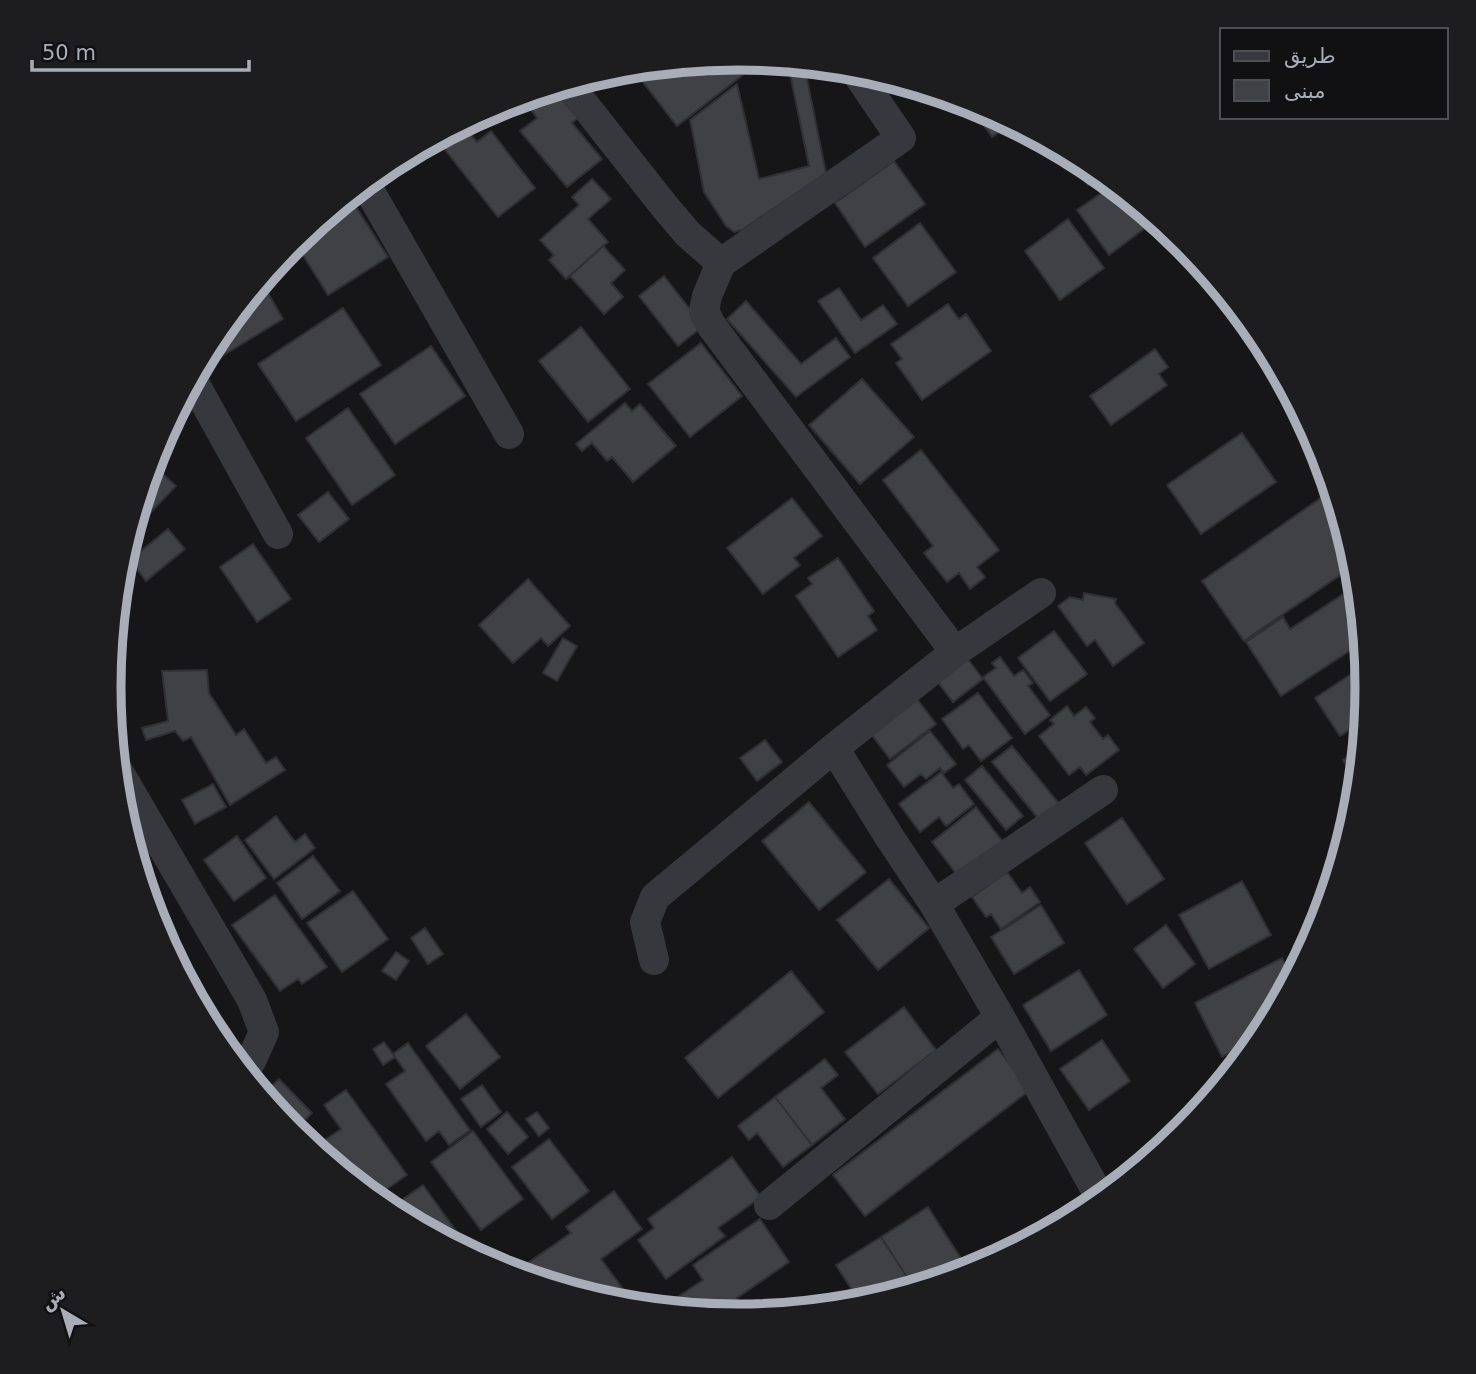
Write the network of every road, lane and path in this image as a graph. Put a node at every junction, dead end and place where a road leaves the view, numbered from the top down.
1 (864, 83) edge
2 (574, 92) edge
3 (370, 192) edge
4 (720, 264) junction
5 (198, 390) edge
6 (509, 434) dead end
7 (278, 534) dead end
8 (1041, 593) dead end
9 (955, 652) junction
10 (834, 748) junction
11 (1103, 790) dead end
12 (130, 792) edge
13 (933, 904) junction
14 (654, 960) dead end
15 (1000, 1017) junction
16 (249, 1063) edge
17 (1096, 1189) edge
18 (769, 1205) dead end

1 - 4 street
2 - 4 street
3 - 6 street
4 - 9 street
5 - 7 street
8 - 9 street
9 - 10 street
10 - 13 street
10 - 14 street
11 - 13 street
12 - 16 street
13 - 15 street
15 - 17 street
15 - 18 street

